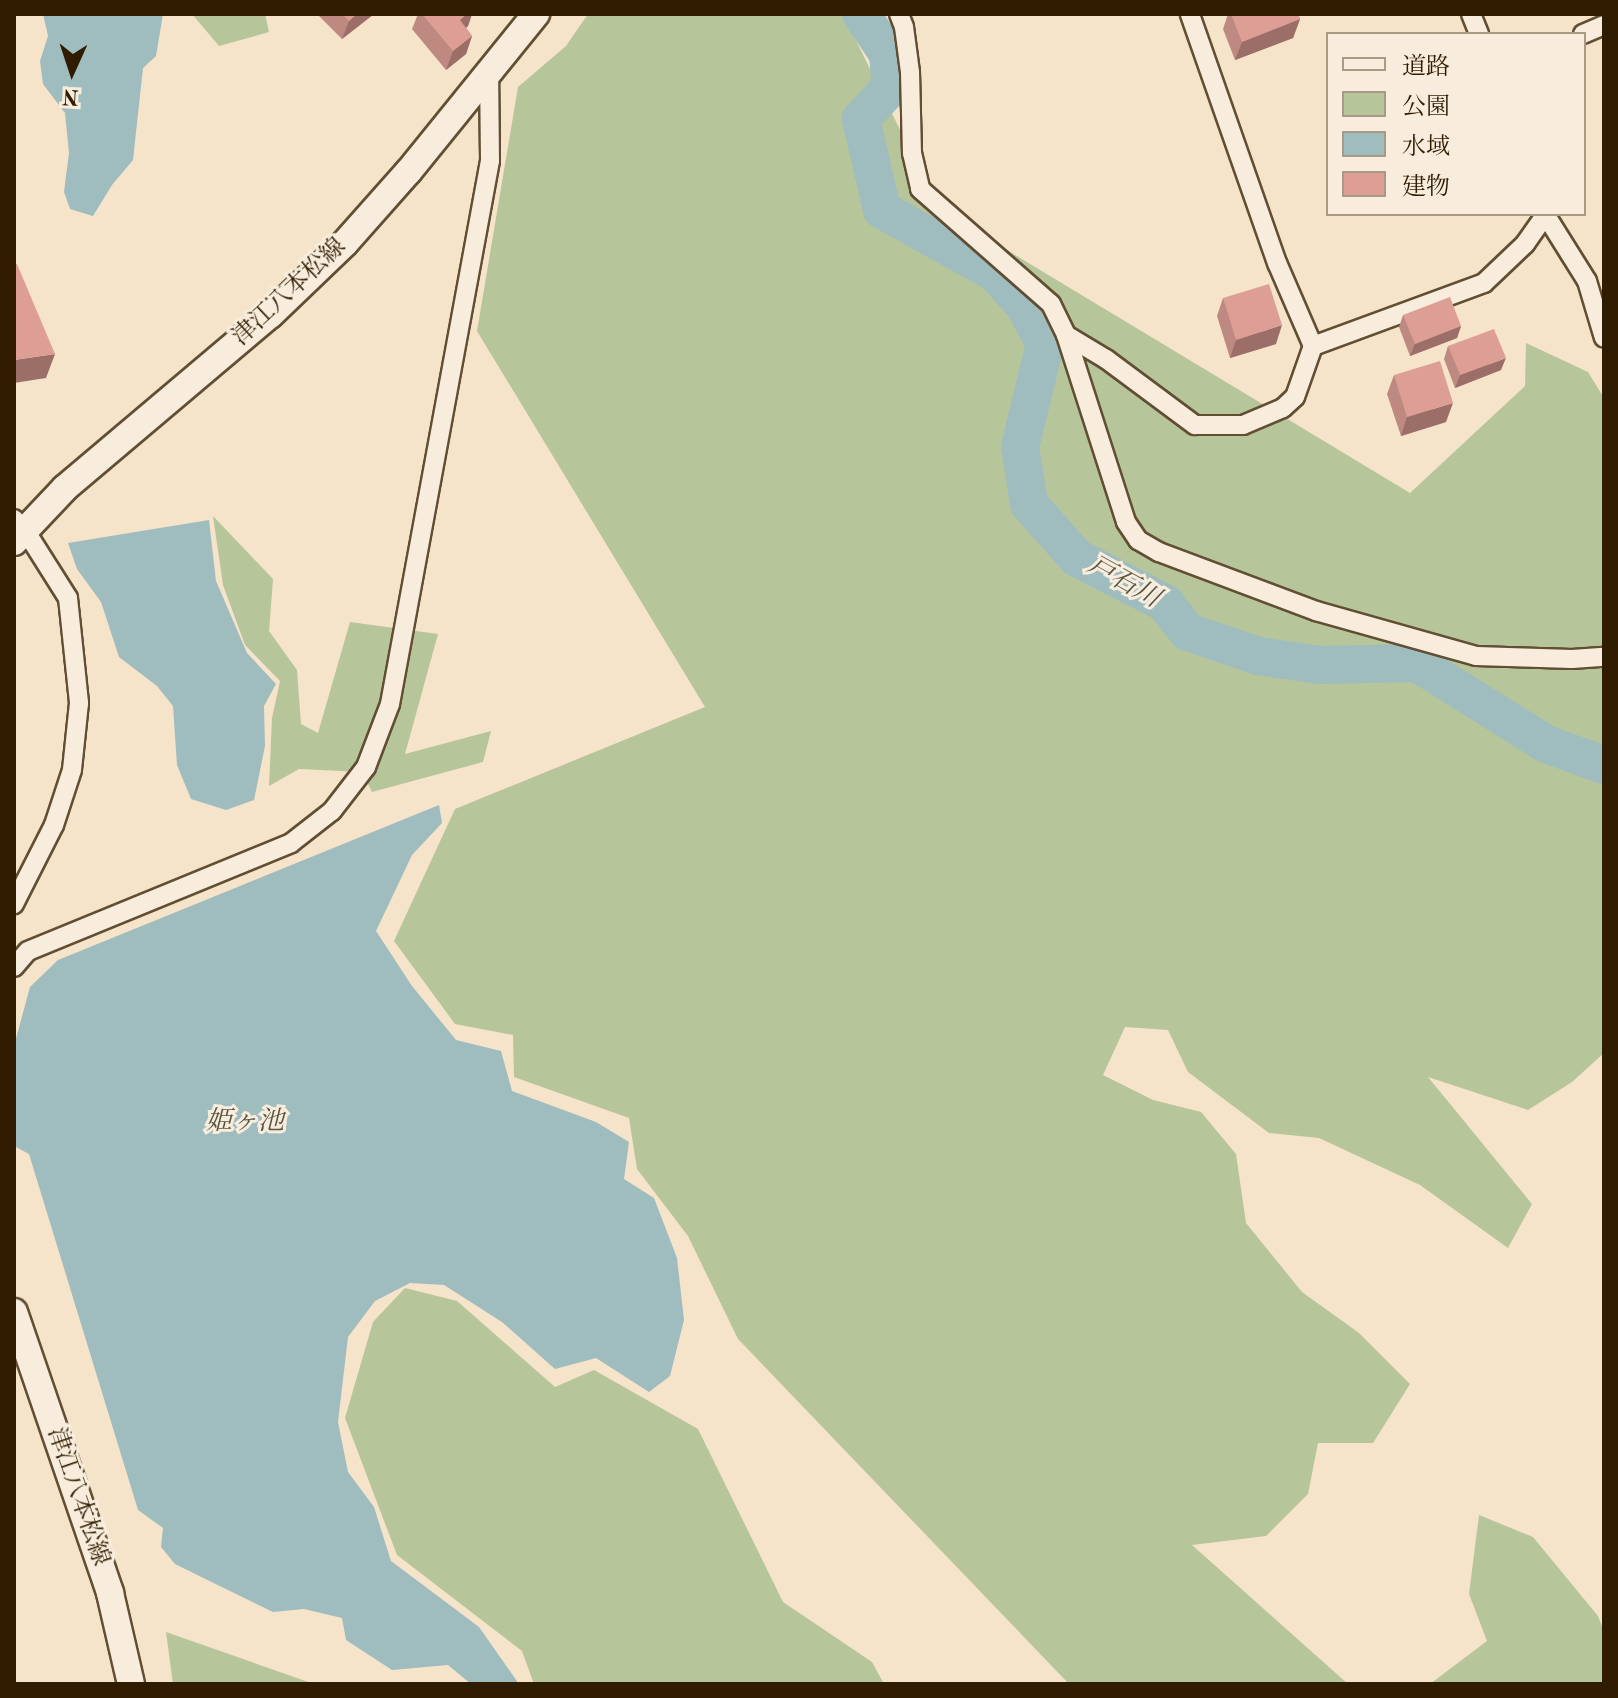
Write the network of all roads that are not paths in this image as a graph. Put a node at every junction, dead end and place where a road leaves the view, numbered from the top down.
1 (536, 14) edge
2 (899, 14) edge
3 (1190, 14) edge
4 (489, 70) junction
5 (1544, 216) edge
6 (1546, 216) edge
7 (1066, 335) junction
8 (1604, 338) edge
9 (1313, 346) junction
10 (18, 530) edge
11 (1604, 657) edge
12 (14, 904) edge
13 (14, 967) edge
14 (14, 1312) edge
15 (131, 1684) edge

1 - 4 main road, 津江八本松線
2 - 7 street
3 - 9 street
4 - 10 main road, 津江八本松線
4 - 13 street
5 - 9 street
6 - 8 street
7 - 9 street
7 - 11 street
10 - 12 street
14 - 15 main road, 津江八本松線

